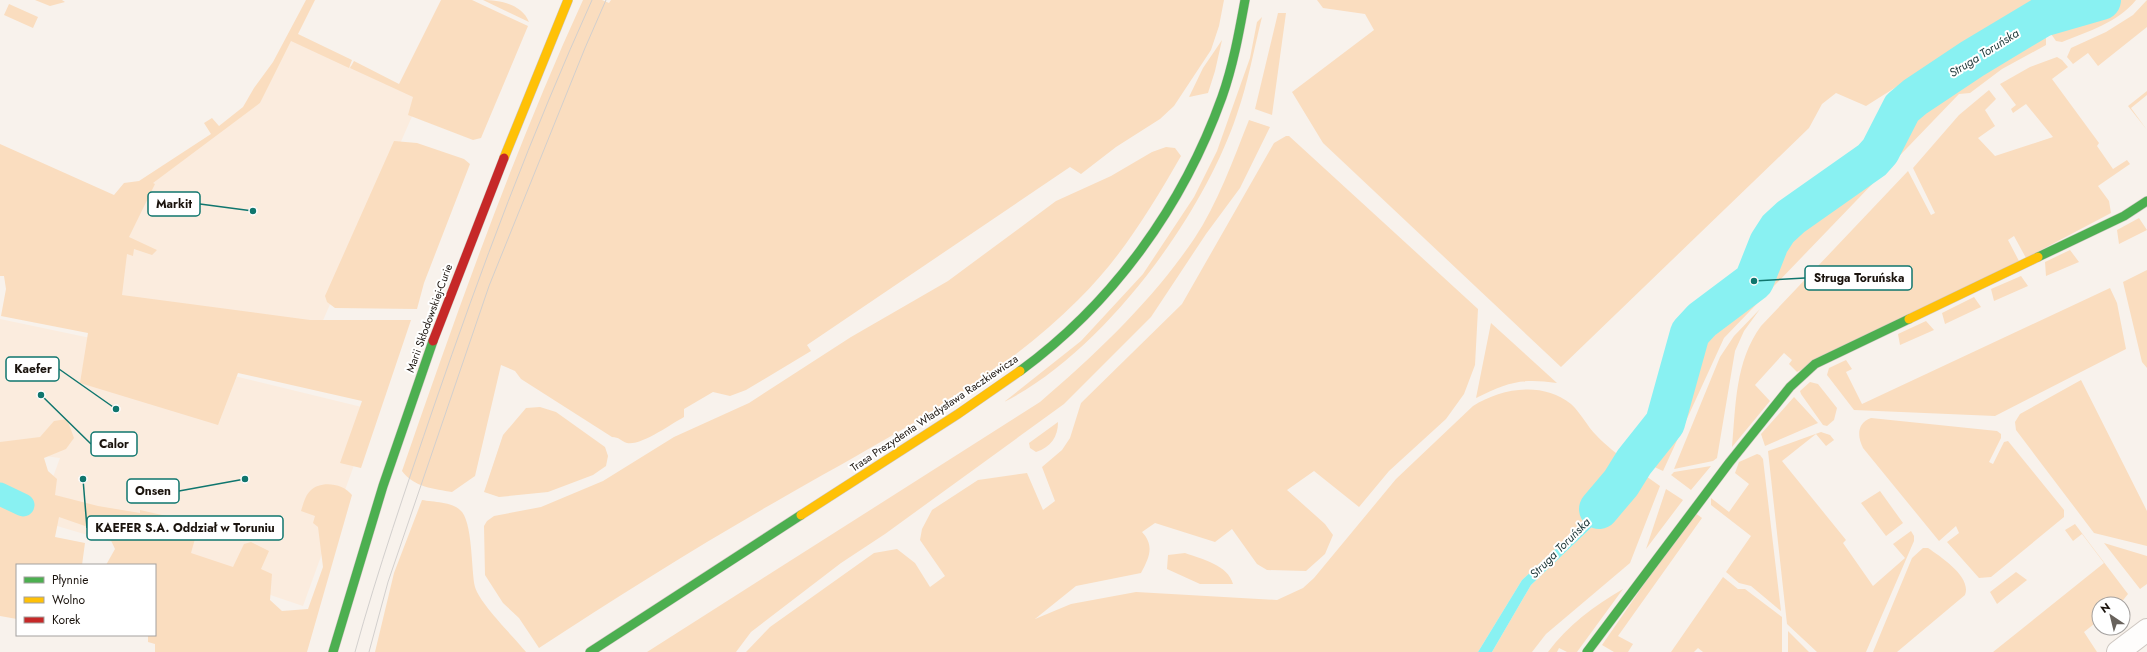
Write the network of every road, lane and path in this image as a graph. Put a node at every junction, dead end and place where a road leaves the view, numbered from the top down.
1 (568, 0) edge
2 (1245, 0) edge
3 (2147, 201) edge
4 (2147, 630) edge
5 (333, 652) edge
6 (590, 652) edge
7 (1587, 652) edge
8 (2118, 652) edge

1 - 5 street, Marii Skłodowskiej-Curie
2 - 6 street, Trasa Prezydenta Władysława Raczkiewicza
3 - 7 street
4 - 8 street

